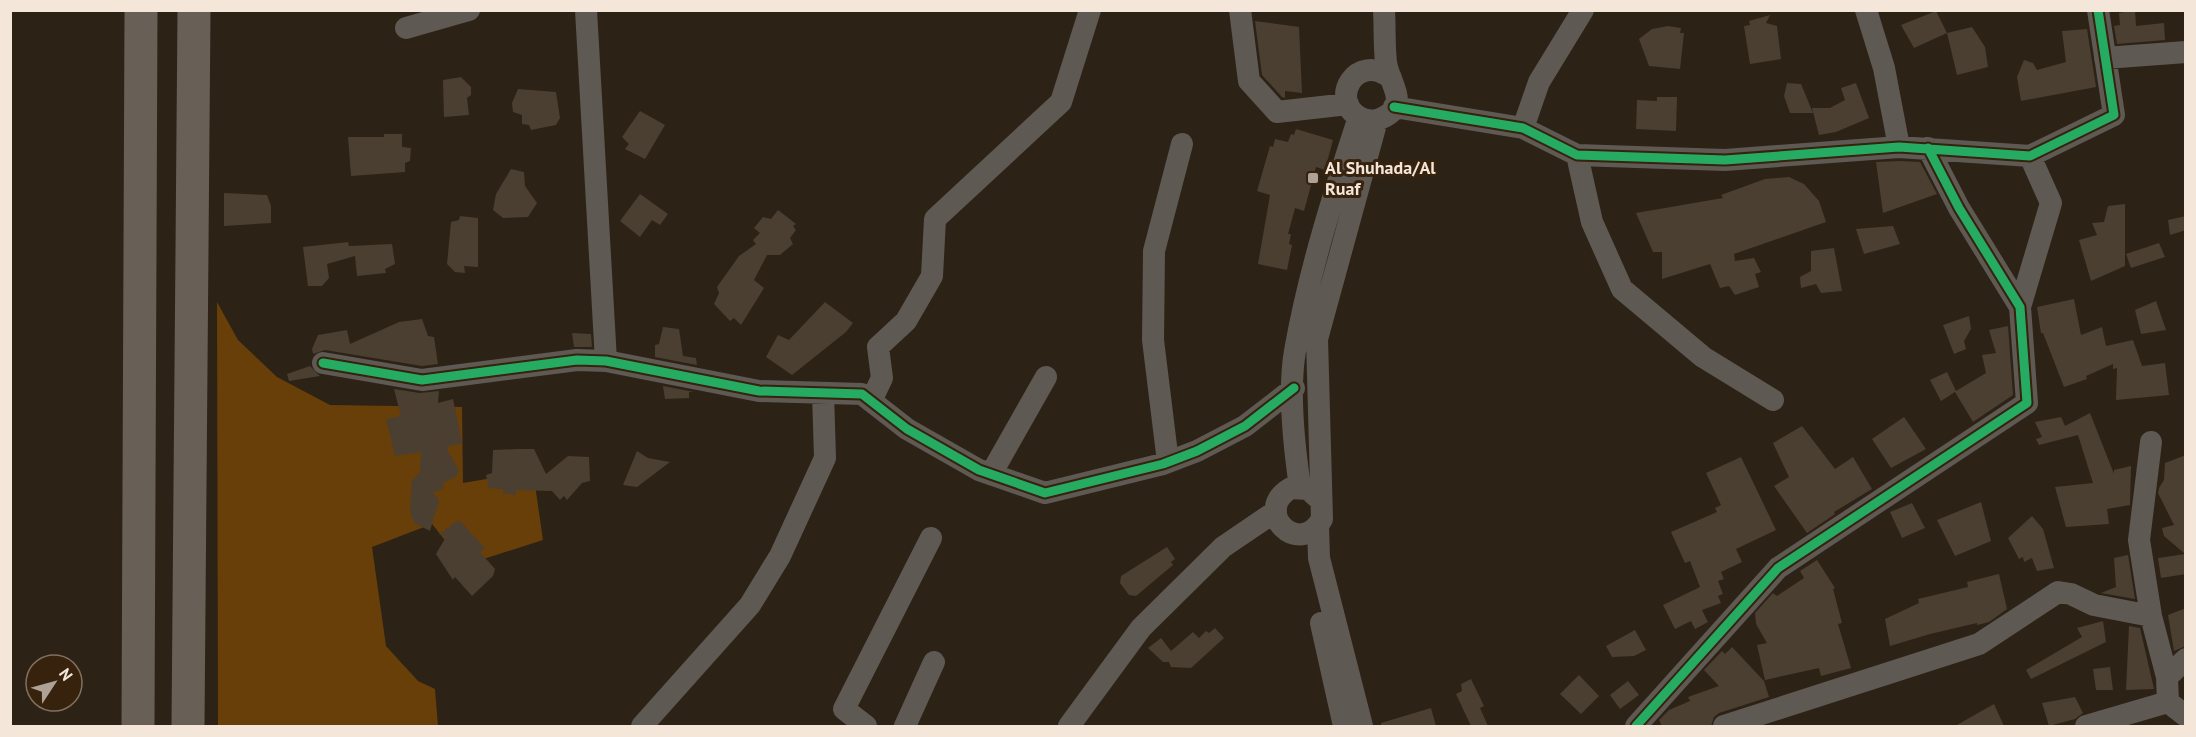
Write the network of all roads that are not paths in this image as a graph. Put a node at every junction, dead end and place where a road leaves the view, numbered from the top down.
1 (141, 10) edge
2 (194, 10) edge
3 (469, 10) edge
4 (586, 10) edge
5 (1090, 10) edge
6 (1240, 10) edge
7 (1370, 10) edge
8 (1384, 10) edge
9 (1583, 10) edge
10 (1866, 10) edge
11 (2098, 10) edge
12 (406, 28) dead end
13 (2186, 52) edge
14 (2105, 58) junction
15 (1381, 74) junction
16 (1369, 112) junction
17 (1523, 128) junction
18 (1182, 144) dead end
19 (1899, 147) junction
20 (1928, 148) junction
21 (1577, 155) junction
22 (2030, 156) junction
23 (2020, 307) junction
24 (606, 361) junction
25 (323, 363) dead end
26 (1046, 377) dead end
27 (1294, 387) junction
28 (823, 393) junction
29 (1773, 400) dead end
30 (871, 401) junction
31 (2151, 442) dead end
32 (1168, 462) junction
33 (991, 474) junction
34 (1300, 487) junction
35 (1320, 500) junction
36 (1276, 511) junction
37 (1318, 526) junction
38 (1293, 534) junction
39 (931, 538) dead end
40 (2151, 616) junction
41 (2186, 658) edge
42 (934, 662) dead end
43 (2167, 677) junction
44 (2168, 702) junction
45 (2186, 716) edge
46 (138, 726) edge
47 (189, 726) edge
48 (642, 726) edge
49 (866, 726) edge
50 (904, 726) edge
51 (1069, 726) edge
52 (1344, 726) edge
53 (1362, 726) edge
54 (1636, 726) edge
55 (1724, 726) edge
56 (2086, 726) edge

1 - 46 highway
2 - 47 highway
3 - 12 street
4 - 24 street
5 - 30 street
6 - 16 street
7 - 15 street
8 - 15 street
9 - 17 street
10 - 19 street
11 - 14 street
13 - 14 street
14 - 22 street
15 - 16 street
15 - 16 street
16 - 17 street
16 - 27 street
16 - 35 street
17 - 21 street
18 - 32 street
19 - 20 street
19 - 21 street
20 - 22 street
20 - 23 street
21 - 29 street
22 - 23 street
23 - 54 street
24 - 25 street
24 - 28 street
26 - 33 street
27 - 32 street
27 - 34 street
28 - 30 street
28 - 48 street
30 - 33 street
31 - 40 street
32 - 33 street
34 - 35 street
34 - 36 street
35 - 37 street
36 - 38 street
36 - 51 street
37 - 38 street
37 - 53 street
38 - 52 street
39 - 49 street
40 - 43 street
40 - 55 street
41 - 43 street
42 - 50 street
43 - 44 street
44 - 45 street
44 - 56 street

